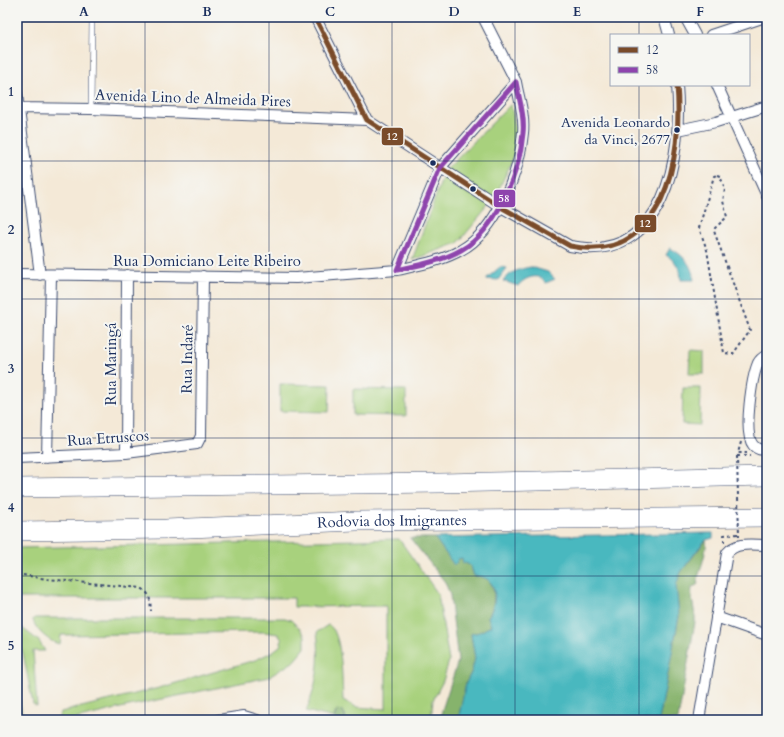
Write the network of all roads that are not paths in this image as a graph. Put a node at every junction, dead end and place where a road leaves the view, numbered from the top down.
1 (92, 17) edge
2 (315, 17) edge
3 (483, 17) edge
4 (664, 17) edge
5 (685, 17) edge
6 (764, 17) edge
7 (669, 34) edge
8 (694, 34) edge
9 (714, 34) edge
10 (516, 82) junction
11 (677, 86) edge
12 (717, 86) edge
13 (17, 94) edge
14 (767, 106) edge
15 (18, 108) edge
16 (91, 109) junction
17 (732, 117) junction
18 (367, 120) junction
19 (678, 130) junction
20 (440, 168) junction
21 (767, 196) edge
22 (500, 207) junction
23 (398, 270) junction
24 (17, 274) edge
25 (40, 275) junction
26 (127, 275) junction
27 (51, 276) junction
28 (202, 276) junction
29 (767, 355) edge
30 (199, 442) joint
31 (767, 450) edge
32 (126, 453) junction
33 (47, 456) junction
34 (17, 458) edge
35 (767, 476) edge
36 (17, 488) edge
37 (767, 517) edge
38 (17, 531) edge
39 (767, 546) edge
40 (716, 617) junction
41 (767, 635) edge
42 (218, 720) edge
43 (257, 720) edge
44 (699, 720) edge

1 - 16 lane
2 - 18 street
3 - 10 street, Rua Domiciano Leite Ribeiro
4 - 7 street
5 - 8 street
6 - 9 street
10 - 20 street
10 - 22 street, Rua Domiciano Leite Ribeiro
11 - 19 street
12 - 17 street
13 - 15 street
14 - 17 street
15 - 16 street, Avenida Lino de Almeida Pires
15 - 25 street
16 - 18 street, Avenida Lino de Almeida Pires
17 - 19 street
17 - 21 street
18 - 20 street
19 - 22 street
20 - 22 street
20 - 23 street
22 - 23 street, Rua Domiciano Leite Ribeiro
23 - 28 street, Rua Domiciano Leite Ribeiro
24 - 25 street, Rua Domiciano Leite Ribeiro
25 - 27 street, Rua Domiciano Leite Ribeiro
26 - 27 street, Rua Domiciano Leite Ribeiro
26 - 28 street, Rua Domiciano Leite Ribeiro
26 - 32 street, Rua Maringá
27 - 33 street
28 - 30 street, Rua Indaré
29 - 31 street
30 - 32 street, Rua Etruscos
32 - 33 street, Rua Etruscos
33 - 34 street, Rua Etruscos
35 - 36 highway
37 - 38 highway, Rodovia dos Imigrantes
39 - 40 street
40 - 41 street
40 - 44 street
42 - 43 street

